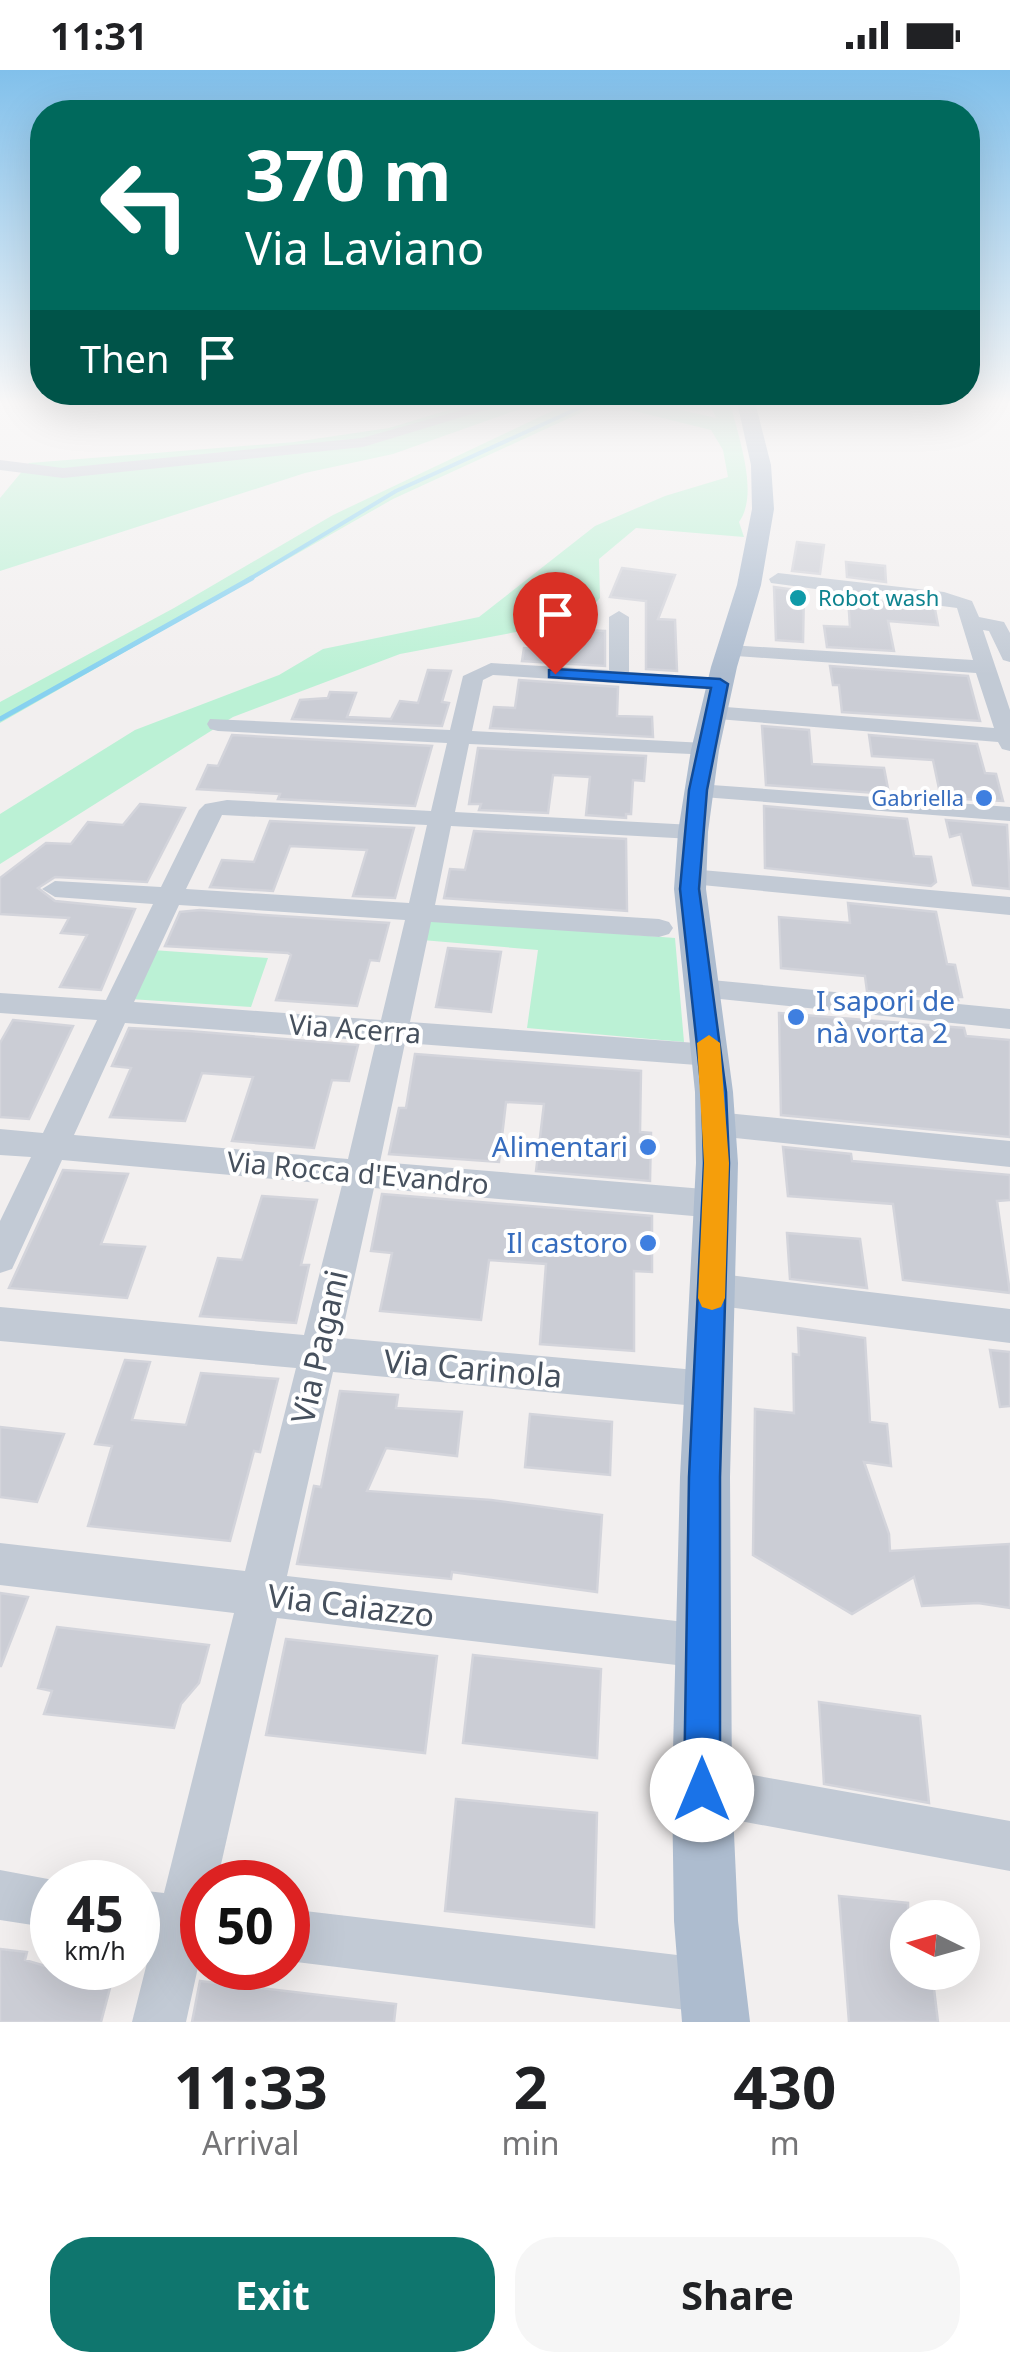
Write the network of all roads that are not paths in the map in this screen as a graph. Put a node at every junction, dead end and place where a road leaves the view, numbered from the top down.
1 (763, 493) edge
2 (778, 579) dead end
3 (619, 617) dead end
4 (974, 622) junction
5 (1010, 656) edge
6 (986, 668) junction
7 (618, 678) junction
8 (713, 718) junction
9 (218, 724) dead end
10 (459, 736) junction
11 (1009, 740) edge
12 (1010, 814) edge
13 (441, 818) junction
14 (692, 832) junction
15 (690, 878) junction
16 (55, 889) dead end
17 (170, 896) junction
18 (1010, 906) edge
19 (420, 912) junction
20 (659, 928) dead end
21 (700, 990) junction
22 (0, 1003) edge
23 (116, 1012) junction
24 (1010, 1018) edge
25 (393, 1031) junction
26 (710, 1055) junction
27 (716, 1124) junction
28 (0, 1142) edge
29 (53, 1146) junction
30 (1010, 1154) edge
31 (360, 1174) junction
32 (716, 1204) junction
33 (0, 1258) edge
34 (712, 1289) junction
35 (0, 1324) edge
36 (1010, 1326) edge
37 (318, 1355) junction
38 (707, 1390) junction
39 (0, 1564) edge
40 (260, 1596) junction
41 (702, 1646) junction
42 (702, 1790) junction
43 (1010, 1846) edge
44 (0, 1895) edge
45 (30, 1900) edge
46 (174, 1920) edge
47 (310, 1938) edge
48 (714, 2004) edge
49 (159, 2022) edge

1 - 8 main road
2 - 4 street
3 - 7 street
4 - 5 street
4 - 6 street
6 - 8 street
6 - 11 street
7 - 8 street
7 - 10 street, Via Pagani
8 - 10 street
8 - 11 street
8 - 12 street
8 - 14 main road
9 - 10 street
10 - 13 street, Via Pagani
13 - 14 street
13 - 17 street
13 - 19 street, Via Pagani
14 - 15 main road
15 - 18 street
15 - 21 main road
16 - 17 street
17 - 19 street
17 - 23 street
19 - 20 street
19 - 25 street, Via Pagani
21 - 24 street
21 - 26 main road
22 - 23 street, Via Acerra
23 - 25 street, Via Acerra
23 - 29 street
25 - 26 street, Via Acerra
25 - 31 street, Via Pagani
26 - 27 main road
27 - 30 street
27 - 32 main road
28 - 29 street, Via Rocca d'Evandro
29 - 31 street, Via Rocca d'Evandro
29 - 33 street
31 - 32 street, Via Rocca d'Evandro
31 - 37 street, Via Pagani
32 - 34 main road
34 - 36 street
34 - 38 main road
35 - 37 street, Via Carinola
37 - 38 street, Via Carinola
37 - 40 street, Via Pagani
38 - 41 main road
39 - 40 street, Via Caiazzo
40 - 41 street, Via Caiazzo
40 - 46 street, Via Pagani
41 - 42 main road
42 - 43 street
42 - 48 main road
44 - 45 street
46 - 49 street, Via Pagani
47 - 48 street

